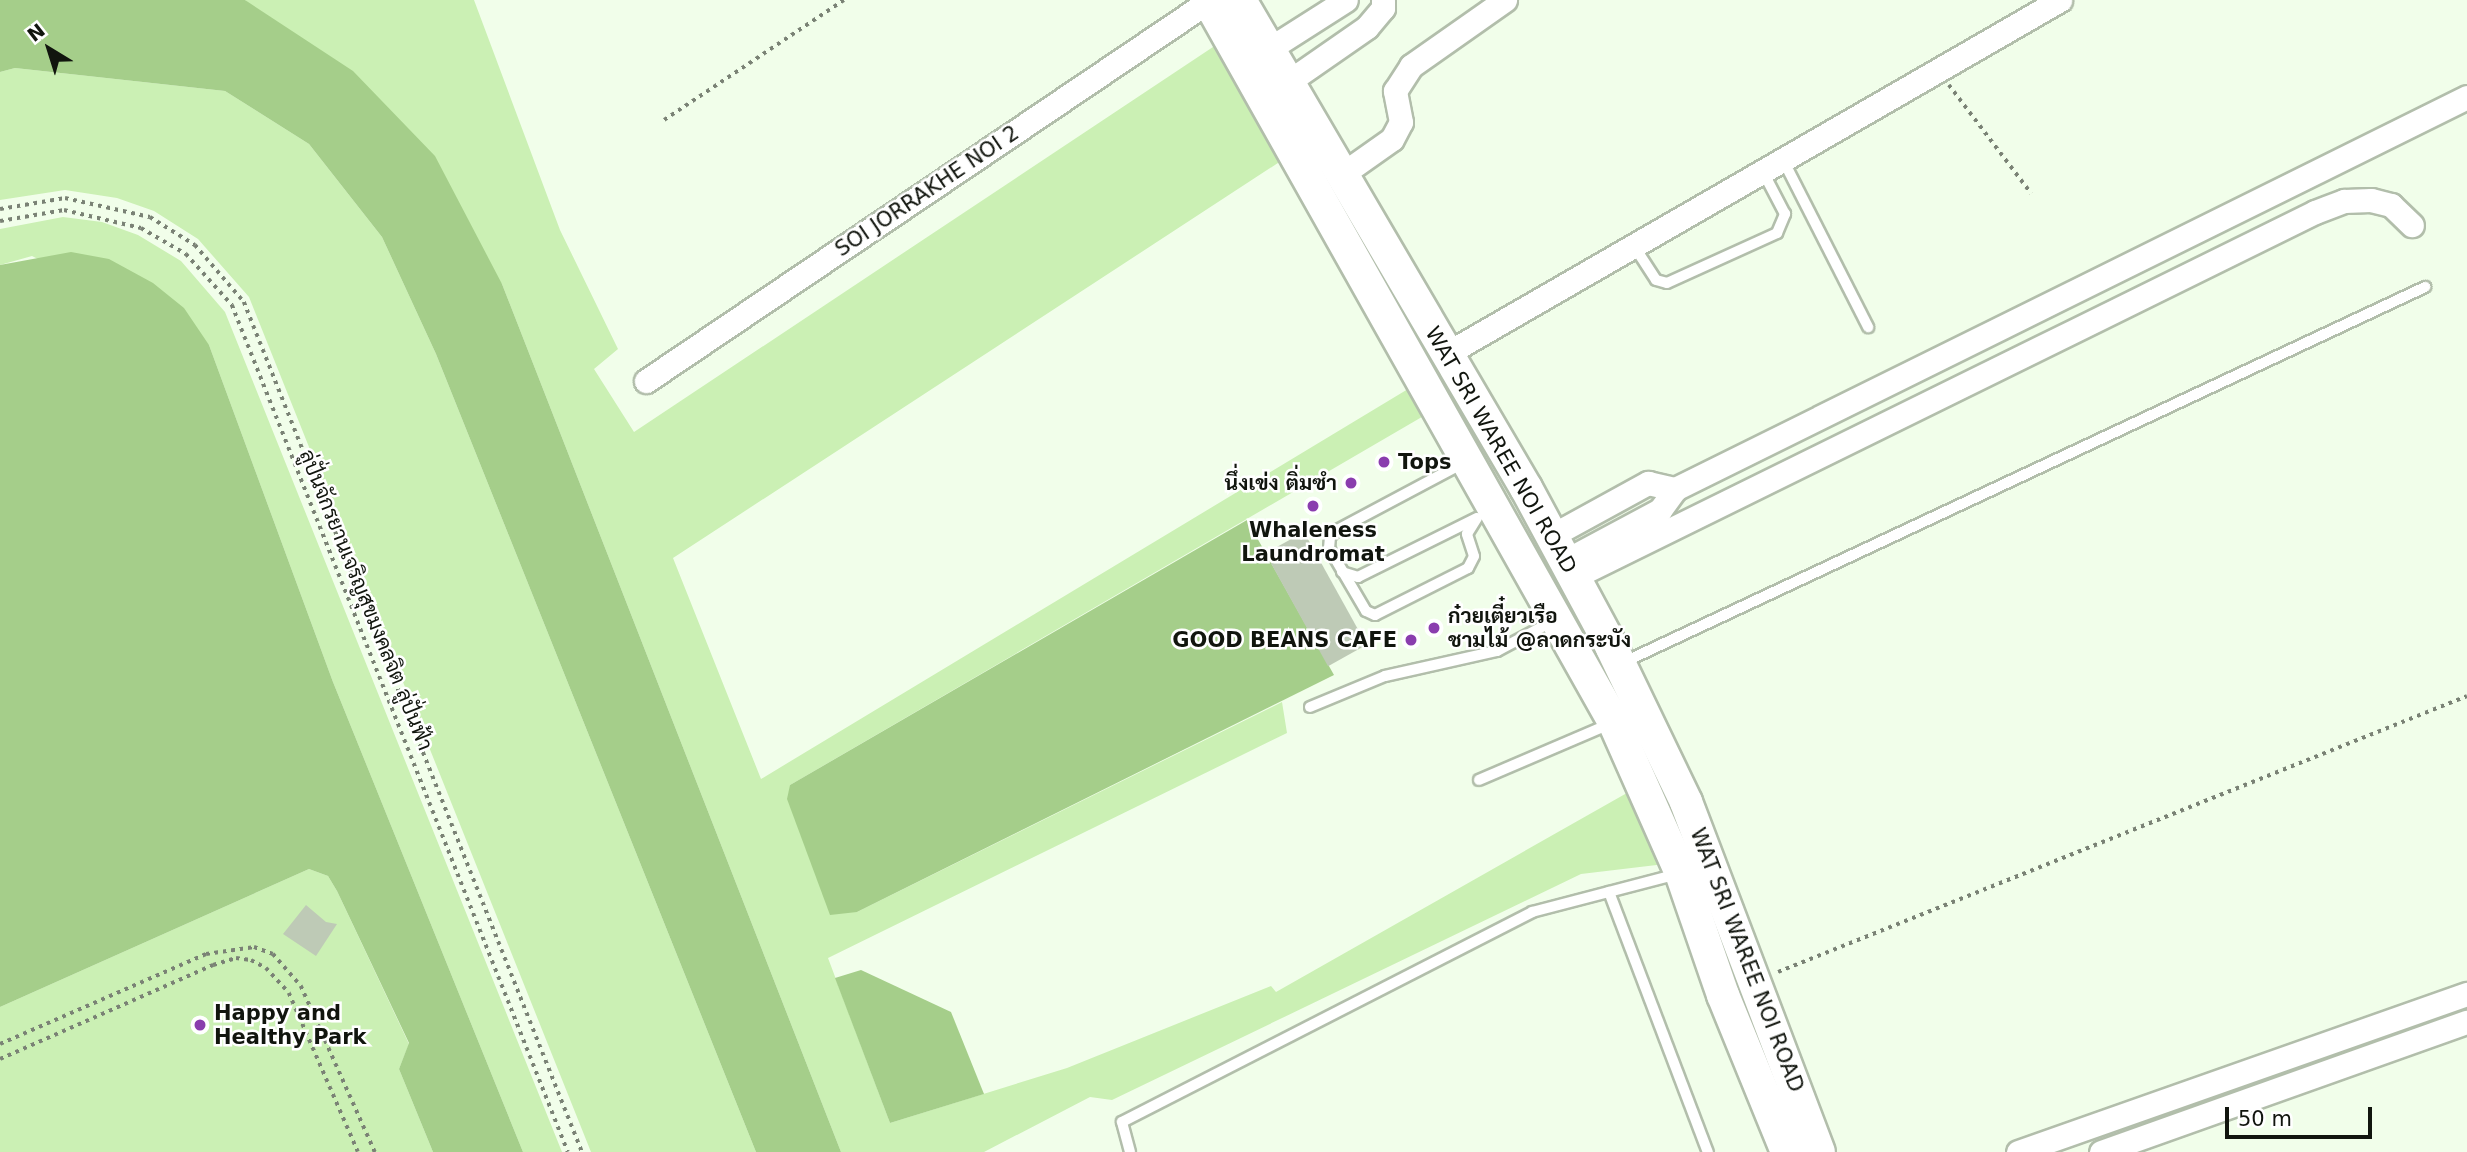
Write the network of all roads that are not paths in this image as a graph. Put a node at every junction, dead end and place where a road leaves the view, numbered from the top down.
1 (1209, 0) edge
2 (1240, 0) edge
3 (1346, 0) edge
4 (1383, 0) edge
5 (1505, 0) edge
6 (2060, 0) edge
7 (1269, 49) junction
8 (1288, 82) junction
9 (2463, 99) edge
10 (1782, 158) junction
11 (1762, 170) junction
12 (1341, 175) junction
13 (2412, 225) dead end
14 (1634, 246) junction
15 (2425, 288) dead end
16 (1868, 327) dead end
17 (1446, 354) junction
18 (646, 381) dead end
19 (1468, 460) junction
20 (1486, 513) junction
21 (1563, 558) junction
22 (1528, 565) junction
23 (1341, 571) junction
24 (1557, 619) junction
25 (1620, 664) junction
26 (1310, 707) dead end
27 (1614, 722) junction
28 (1479, 780) dead end
29 (1681, 873) junction
30 (1609, 892) junction
31 (2467, 995) edge
32 (2467, 1022) edge
33 (2386, 1023) junction
34 (2393, 1048) junction
35 (2169, 1099) junction
36 (2176, 1125) junction
37 (1783, 1151) edge
38 (1130, 1152) edge
39 (1707, 1152) edge
40 (1819, 1152) edge
41 (2018, 1152) edge
42 (2101, 1152) edge

1 - 18 street, SOI JORRAKHE NOI 2
1 - 19 main road, WAT SRI WAREE NOI ROAD
2 - 7 main road, WAT SRI WAREE NOI ROAD
3 - 7 street
4 - 8 street
5 - 12 street
6 - 10 street
7 - 8 main road, WAT SRI WAREE NOI ROAD
8 - 12 main road, WAT SRI WAREE NOI ROAD
9 - 21 street
10 - 11 street
10 - 16 lane
11 - 14 street
11 - 14 lane
12 - 17 main road, WAT SRI WAREE NOI ROAD
13 - 21 street
14 - 17 street
15 - 25 lane
17 - 21 main road, WAT SRI WAREE NOI ROAD
19 - 20 main road, WAT SRI WAREE NOI ROAD
19 - 23 lane
20 - 22 main road, WAT SRI WAREE NOI ROAD
20 - 23 lane
20 - 23 lane
21 - 22 main road
21 - 25 main road, WAT SRI WAREE NOI ROAD
22 - 24 main road, WAT SRI WAREE NOI ROAD
24 - 26 lane
24 - 27 main road, WAT SRI WAREE NOI ROAD
25 - 40 main road, WAT SRI WAREE NOI ROAD
27 - 28 lane
27 - 29 main road, WAT SRI WAREE NOI ROAD
29 - 30 lane
29 - 37 main road, WAT SRI WAREE NOI ROAD
30 - 38 lane
30 - 39 lane
31 - 33 street
32 - 34 street
33 - 34 street
33 - 35 street
34 - 36 street
35 - 36 street
35 - 41 street
36 - 42 street

